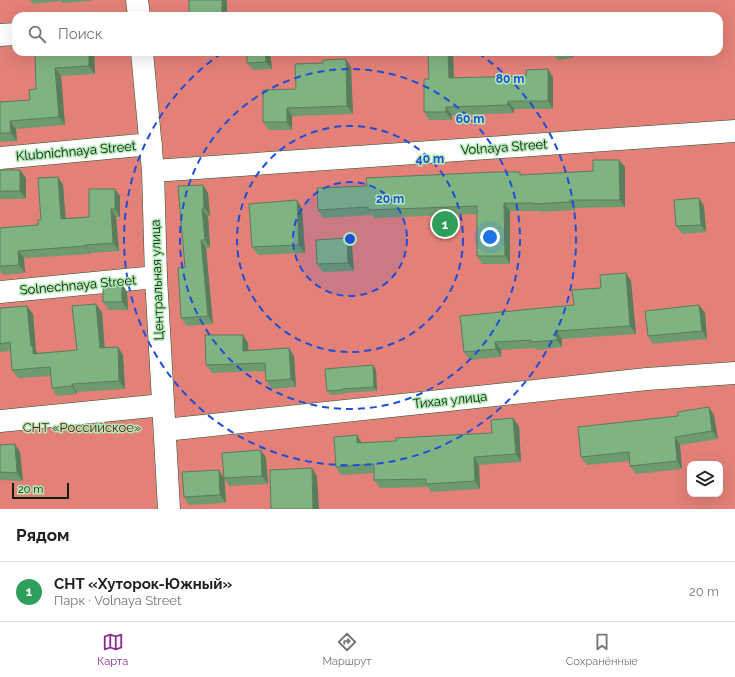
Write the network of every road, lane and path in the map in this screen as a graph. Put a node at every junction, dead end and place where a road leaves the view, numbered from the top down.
1 (138, 0) edge
2 (139, 12) edge
3 (12, 34) edge
4 (0, 35) edge
5 (142, 56) edge
6 (735, 131) edge
7 (151, 144) junction
8 (0, 158) edge
9 (153, 171) junction
10 (156, 278) junction
11 (0, 292) edge
12 (735, 373) edge
13 (162, 405) junction
14 (0, 421) edge
15 (164, 430) junction
16 (169, 509) edge

1 - 2 street
3 - 4 street
5 - 7 street, Центральная улица
6 - 9 street, Volnaya Street
7 - 8 street, Klubnichnaya Street
7 - 9 street, Центральная улица
9 - 10 street, Центральная улица
10 - 11 street, Solnechnaya Street
10 - 13 street, Центральная улица
12 - 15 street, Тихая улица
13 - 14 street
13 - 15 street, Центральная улица
15 - 16 street, Центральная улица

